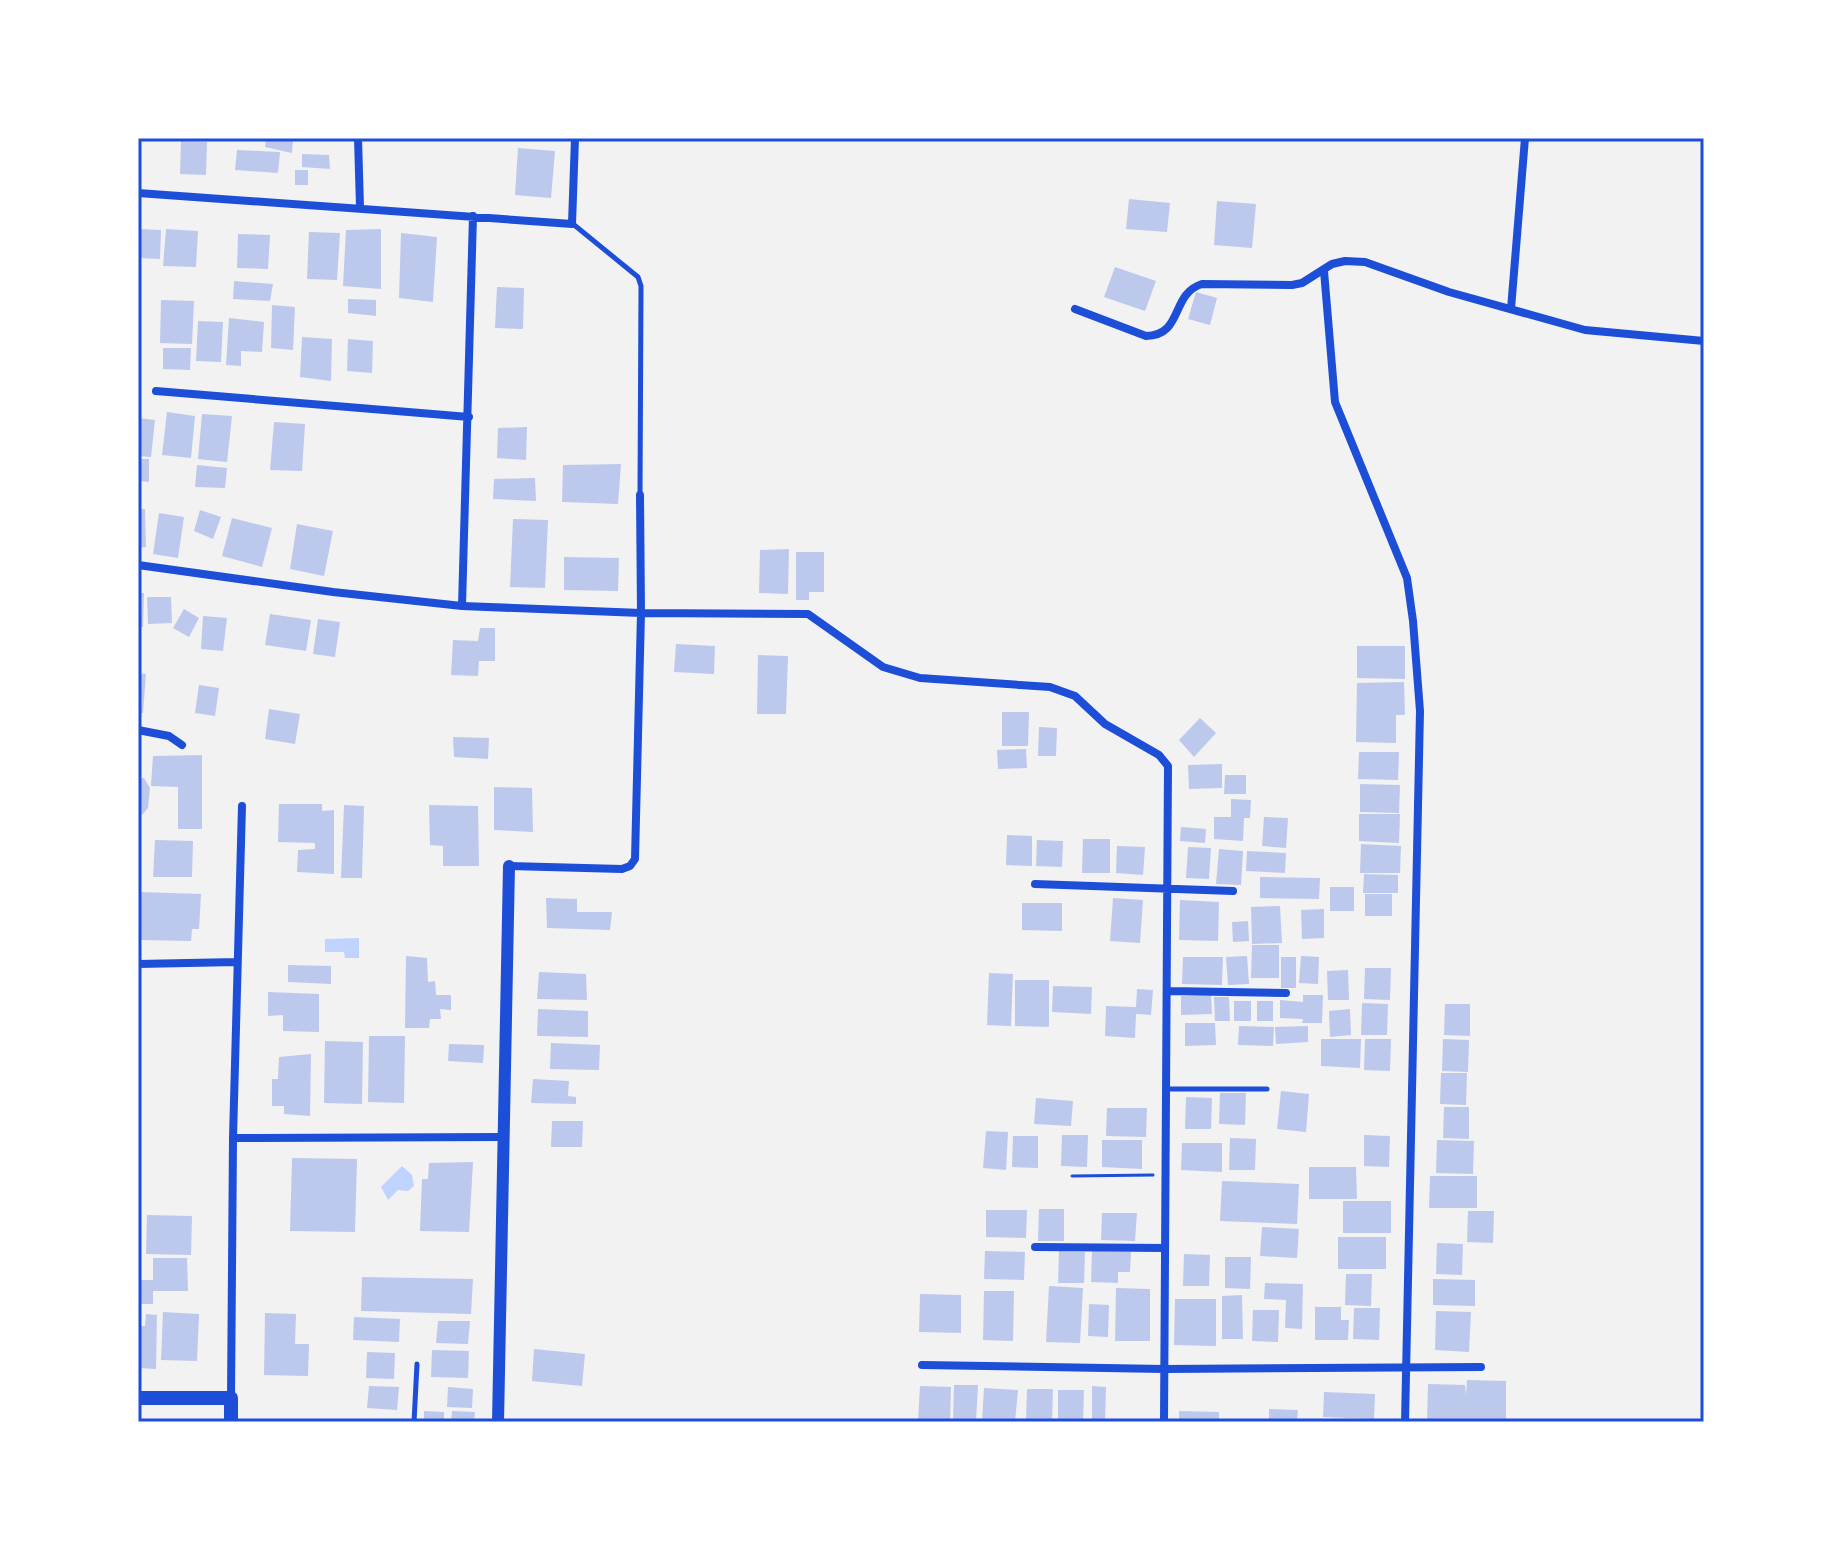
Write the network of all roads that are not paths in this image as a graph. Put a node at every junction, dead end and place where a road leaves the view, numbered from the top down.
1 (358, 138) edge
2 (575, 138) edge
3 (1525, 138) edge
4 (138, 193) edge
5 (360, 207) junction
6 (473, 216) junction
7 (572, 224) junction
8 (1324, 271) junction
9 (1075, 309) dead end
10 (1511, 309) junction
11 (1704, 341) edge
12 (156, 391) dead end
13 (469, 417) junction
14 (640, 495) joint
15 (138, 565) edge
16 (462, 606) junction
17 (641, 613) junction
18 (138, 730) edge
19 (182, 745) dead end
20 (242, 806) dead end
21 (509, 866) joint
22 (1035, 884) dead end
23 (1168, 889) junction
24 (1233, 891) dead end
25 (237, 962) junction
26 (138, 964) edge
27 (1168, 991) junction
28 (1286, 993) dead end
29 (1166, 1089) junction
30 (1267, 1089) dead end
31 (502, 1137) junction
32 (233, 1138) junction
33 (1035, 1247) dead end
34 (1165, 1248) junction
35 (417, 1364) dead end
36 (922, 1365) dead end
37 (1481, 1367) dead end
38 (1164, 1369) junction
39 (1405, 1369) junction
40 (138, 1398) edge
41 (231, 1398) junction
42 (231, 1422) edge
43 (414, 1422) edge
44 (498, 1422) edge
45 (1164, 1422) edge
46 (1405, 1422) edge

1 - 5 street
2 - 7 street
3 - 10 street
4 - 5 street
5 - 6 street
6 - 7 street
6 - 13 street
7 - 14 lane
8 - 9 street
8 - 10 street
8 - 39 street
10 - 11 street
12 - 13 street
13 - 16 street
14 - 17 street
15 - 16 street
16 - 17 street
17 - 21 street
17 - 23 street
18 - 19 street
20 - 25 street
21 - 31 street
22 - 23 street
23 - 24 street
23 - 27 street
25 - 26 street
25 - 32 street
27 - 28 street
27 - 29 street
29 - 30 lane
29 - 34 street
31 - 32 street
31 - 44 street
32 - 41 street
33 - 34 street
34 - 38 street
35 - 43 lane
36 - 38 street
37 - 39 street
38 - 39 street
38 - 45 street
39 - 46 street
40 - 41 main road
41 - 42 main road

